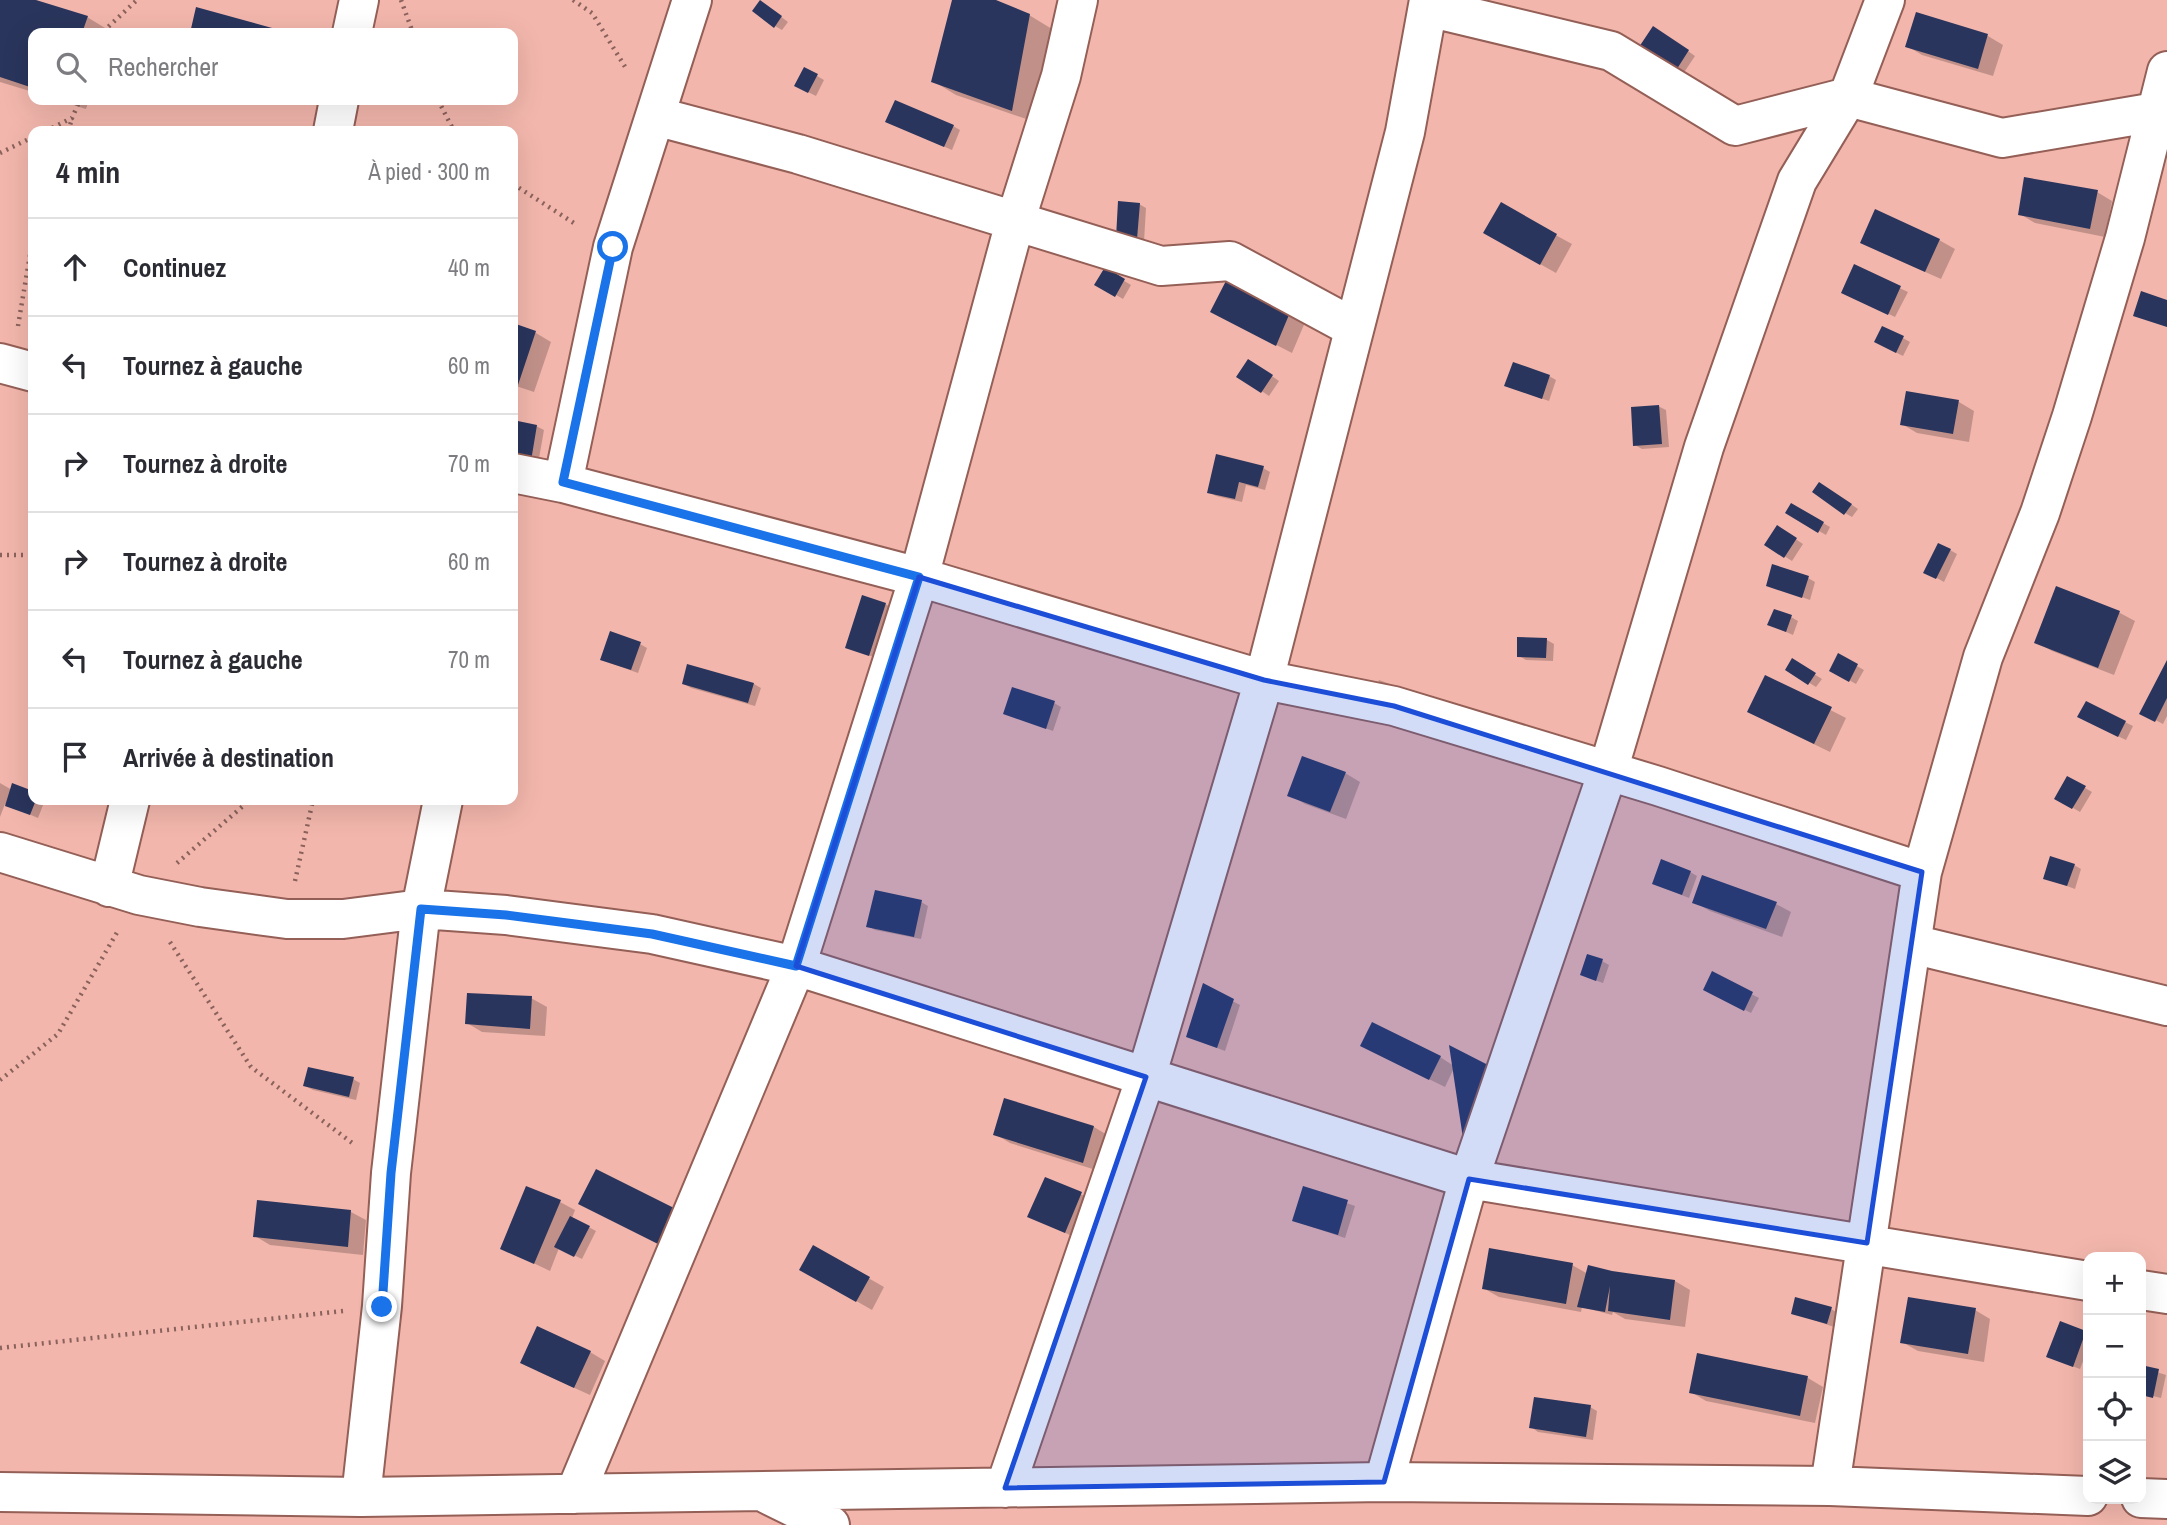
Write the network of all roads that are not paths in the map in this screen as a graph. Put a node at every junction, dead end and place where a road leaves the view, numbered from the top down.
1 (359, 0) edge
2 (692, 0) edge
3 (1078, 0) edge
4 (1885, 0) edge
5 (1429, 3) edge
6 (353, 28) edge
7 (2167, 71) edge
8 (1848, 96) junction
9 (338, 105) edge
10 (2161, 112) edge
11 (655, 116) junction
12 (334, 126) edge
13 (1015, 222) junction
14 (1354, 328) junction
15 (518, 479) edge
16 (563, 482) junction
17 (919, 577) junction
18 (1264, 680) junction
19 (1608, 771) junction
20 (130, 805) edge
21 (442, 805) edge
22 (0, 852) edge
23 (1922, 872) junction
24 (124, 891) junction
25 (421, 909) junction
26 (1912, 944) junction
27 (796, 966) junction
28 (2167, 1006) edge
29 (1146, 1077) junction
30 (1469, 1179) junction
31 (1867, 1243) junction
32 (2083, 1280) edge
33 (2146, 1291) edge
34 (2167, 1294) edge
35 (1384, 1482) junction
36 (1830, 1486) junction
37 (1005, 1488) junction
38 (759, 1490) junction
39 (0, 1492) edge
40 (575, 1494) junction
41 (2083, 1496) edge
42 (361, 1497) junction
43 (2146, 1498) edge
44 (2167, 1499) edge
45 (830, 1525) edge

1 - 6 street
2 - 11 street
3 - 13 street
4 - 8 street
5 - 8 street
5 - 14 street
7 - 10 street
8 - 10 street
8 - 19 street
9 - 12 street
10 - 23 street
11 - 13 street
11 - 16 street
13 - 14 street
13 - 17 street
14 - 18 street
15 - 16 street
16 - 17 street
17 - 18 street
17 - 27 street
18 - 19 street
18 - 29 street
19 - 23 street
19 - 30 street
20 - 24 street
21 - 25 street
22 - 24 street
23 - 26 street
24 - 25 street
25 - 27 street
25 - 42 street
26 - 28 street
26 - 31 street
27 - 29 street
27 - 40 street
29 - 30 street
29 - 37 street
30 - 31 street
30 - 35 street
31 - 32 street
31 - 36 street
33 - 34 street
35 - 36 street
35 - 37 street
36 - 41 street
37 - 38 street
38 - 40 street
38 - 45 street
39 - 42 street
40 - 42 street
43 - 44 street

